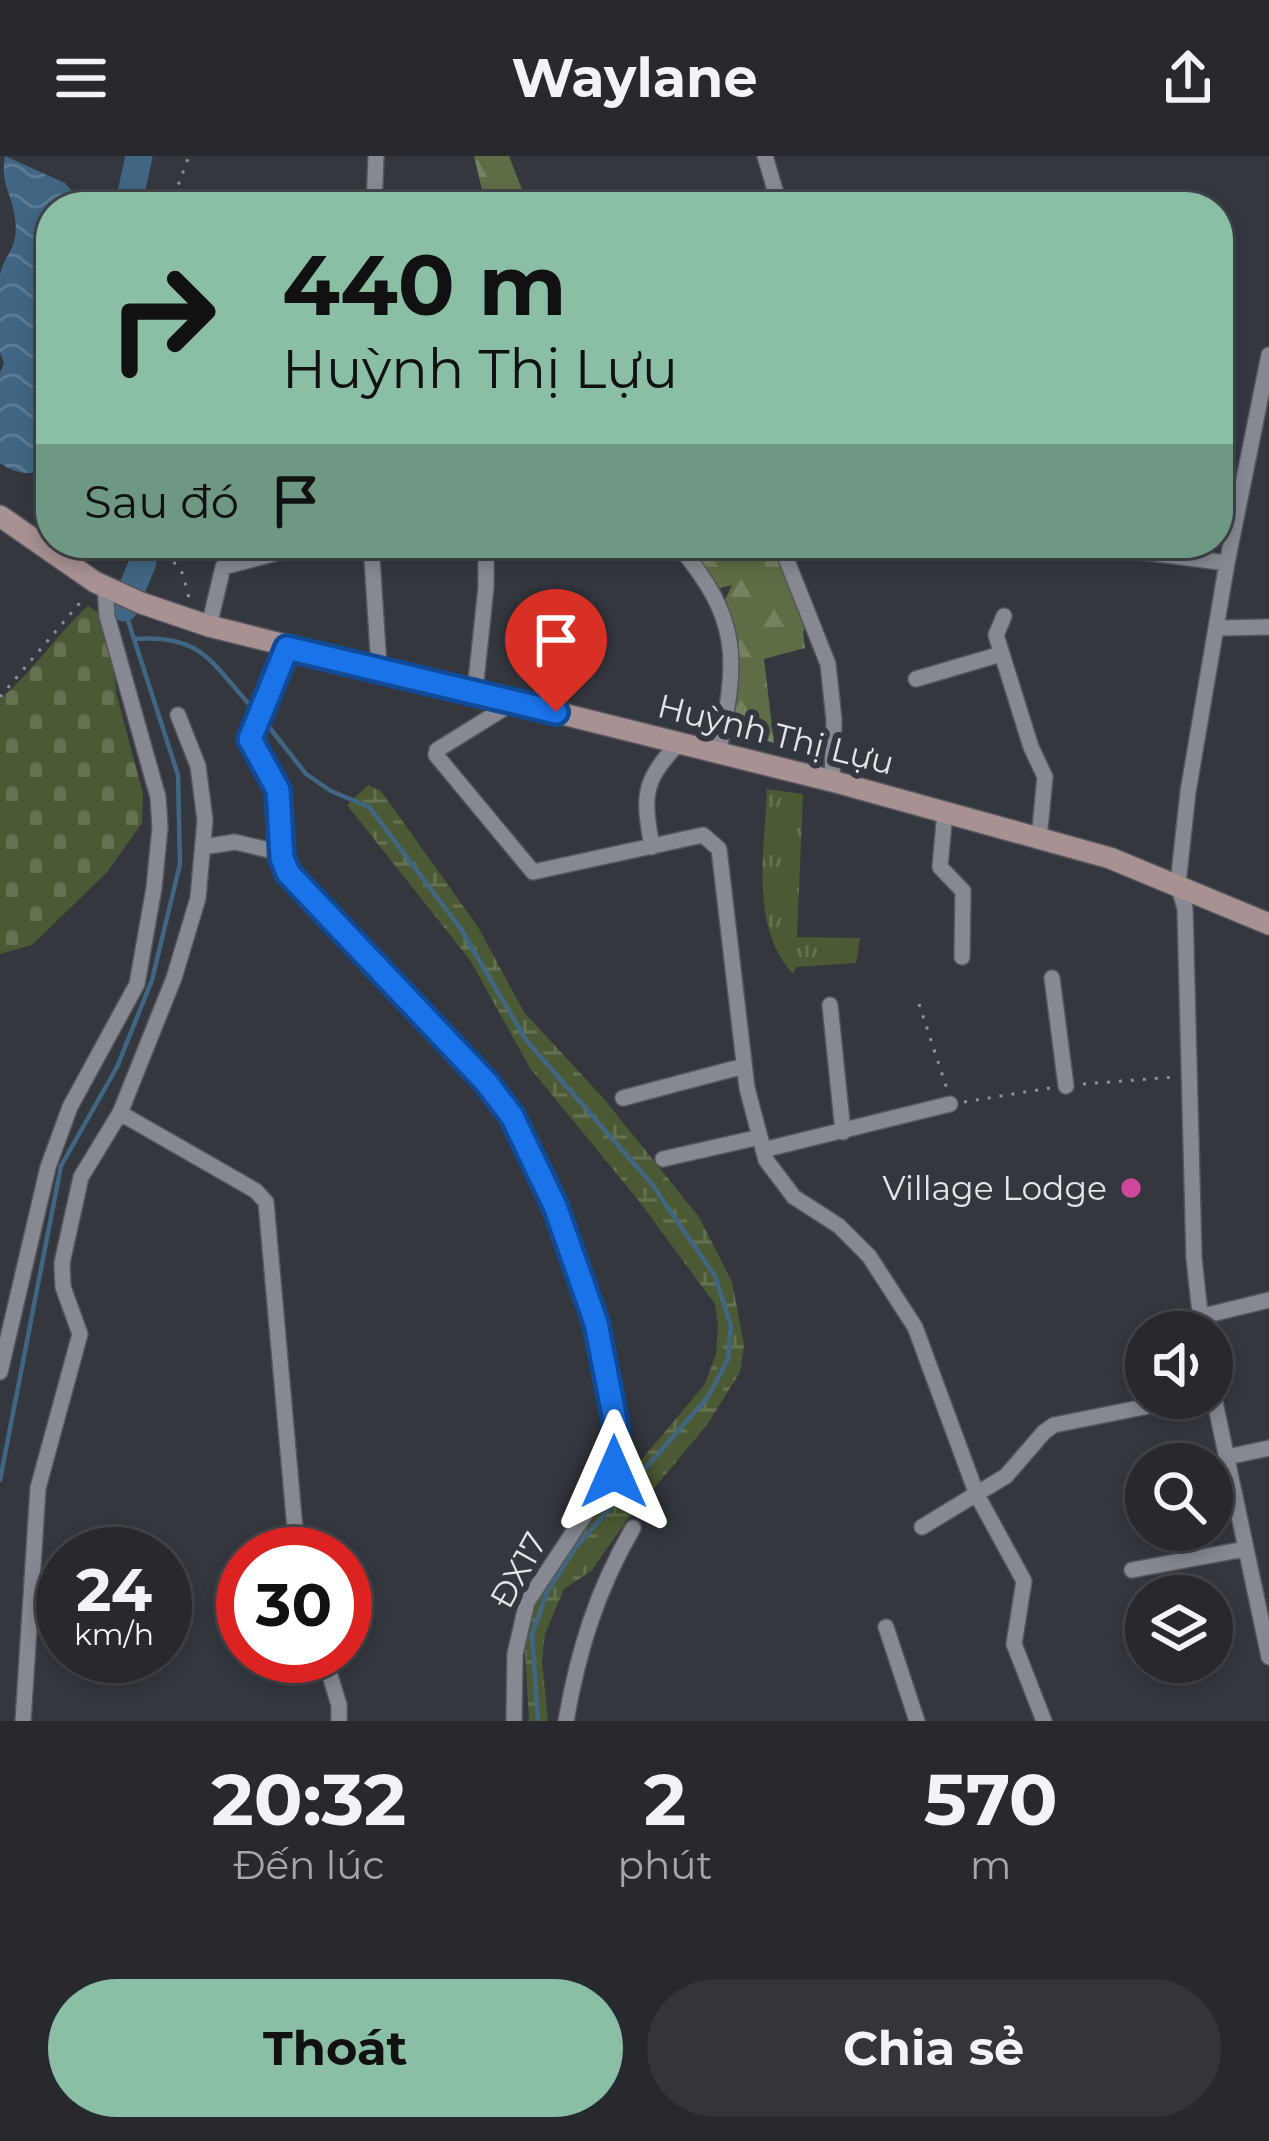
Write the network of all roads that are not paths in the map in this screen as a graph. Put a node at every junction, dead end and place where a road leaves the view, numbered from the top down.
1 (376, 156) edge
2 (765, 156) edge
3 (375, 192) edge
4 (776, 192) edge
5 (1269, 355) edge
6 (0, 516) edge
7 (1233, 533) edge
8 (36, 540) edge
9 (62, 558) edge
10 (258, 558) edge
11 (371, 558) edge
12 (486, 558) edge
13 (688, 558) edge
14 (786, 558) edge
15 (1189, 558) edge
16 (1228, 558) edge
17 (1227, 563) junction
18 (105, 587) junction
19 (1004, 616) dead end
20 (200, 622) junction
21 (1269, 627) edge
22 (1218, 628) junction
23 (287, 648) junction
24 (1001, 654) junction
25 (379, 668) junction
26 (916, 679) dead end
27 (475, 691) junction
28 (516, 701) junction
29 (178, 715) dead end
30 (678, 744) junction
31 (718, 754) junction
32 (832, 781) junction
33 (945, 812) junction
34 (1039, 838) junction
35 (203, 847) junction
36 (652, 847) junction
37 (282, 853) junction
38 (1178, 884) junction
39 (1269, 924) edge
40 (962, 957) dead end
41 (1052, 978) dead end
42 (830, 1005) dead end
43 (744, 1066) junction
44 (1066, 1086) road end
45 (623, 1098) dead end
46 (950, 1104) road end
47 (121, 1113) junction
48 (843, 1132) junction
49 (762, 1144) junction
50 (663, 1160) dead end
51 (1269, 1300) edge
52 (1199, 1311) edge
53 (1233, 1313) edge
54 (0, 1372) edge
55 (1125, 1411) edge
56 (1269, 1448) edge
57 (1233, 1456) edge
58 (1233, 1487) edge
59 (977, 1495) junction
60 (295, 1527) edge
61 (922, 1527) dead end
62 (633, 1528) dead end
63 (1246, 1552) junction
64 (1269, 1552) edge
65 (1132, 1570) dead end
66 (886, 1627) dead end
67 (1269, 1657) edge
68 (332, 1683) edge
69 (23, 1721) edge
70 (340, 1721) edge
71 (514, 1721) edge
72 (566, 1721) edge
73 (917, 1721) edge
74 (1044, 1721) edge

1 - 3 street
2 - 4 street
5 - 7 street
6 - 8 street, Huỳnh Thị Lựu
9 - 18 street, Huỳnh Thị Lựu
10 - 20 street
11 - 25 street
12 - 27 street
13 - 31 street
14 - 32 street
15 - 17 street
16 - 17 street
17 - 22 street
18 - 20 street, Huỳnh Thị Lựu
18 - 54 street
19 - 24 street
20 - 23 street, Huỳnh Thị Lựu
21 - 22 street
22 - 38 street
23 - 25 street, Huỳnh Thị Lựu
23 - 37 street
24 - 26 street
24 - 34 street
25 - 27 street, Huỳnh Thị Lựu
27 - 28 street, Huỳnh Thị Lựu
28 - 30 street, Huỳnh Thị Lựu
28 - 36 street
29 - 35 street
30 - 31 street, Huỳnh Thị Lựu
30 - 36 street
31 - 32 street, Huỳnh Thị Lựu
32 - 33 street, Huỳnh Thị Lựu
33 - 34 street, Huỳnh Thị Lựu
33 - 40 street
34 - 38 street, Huỳnh Thị Lựu
35 - 37 street
35 - 47 street
36 - 43 street
37 - 71 street, ĐX17
38 - 39 street, Huỳnh Thị Lựu
38 - 52 street
41 - 44 street
42 - 48 street
43 - 45 street
43 - 49 street
46 - 48 street
47 - 60 street
47 - 69 street
48 - 49 street
49 - 50 street
49 - 59 street
51 - 53 street
55 - 59 street
56 - 57 street
58 - 63 street
59 - 61 street
59 - 74 street
62 - 72 street
63 - 64 street
63 - 65 street
63 - 67 street
66 - 73 street
68 - 70 street

